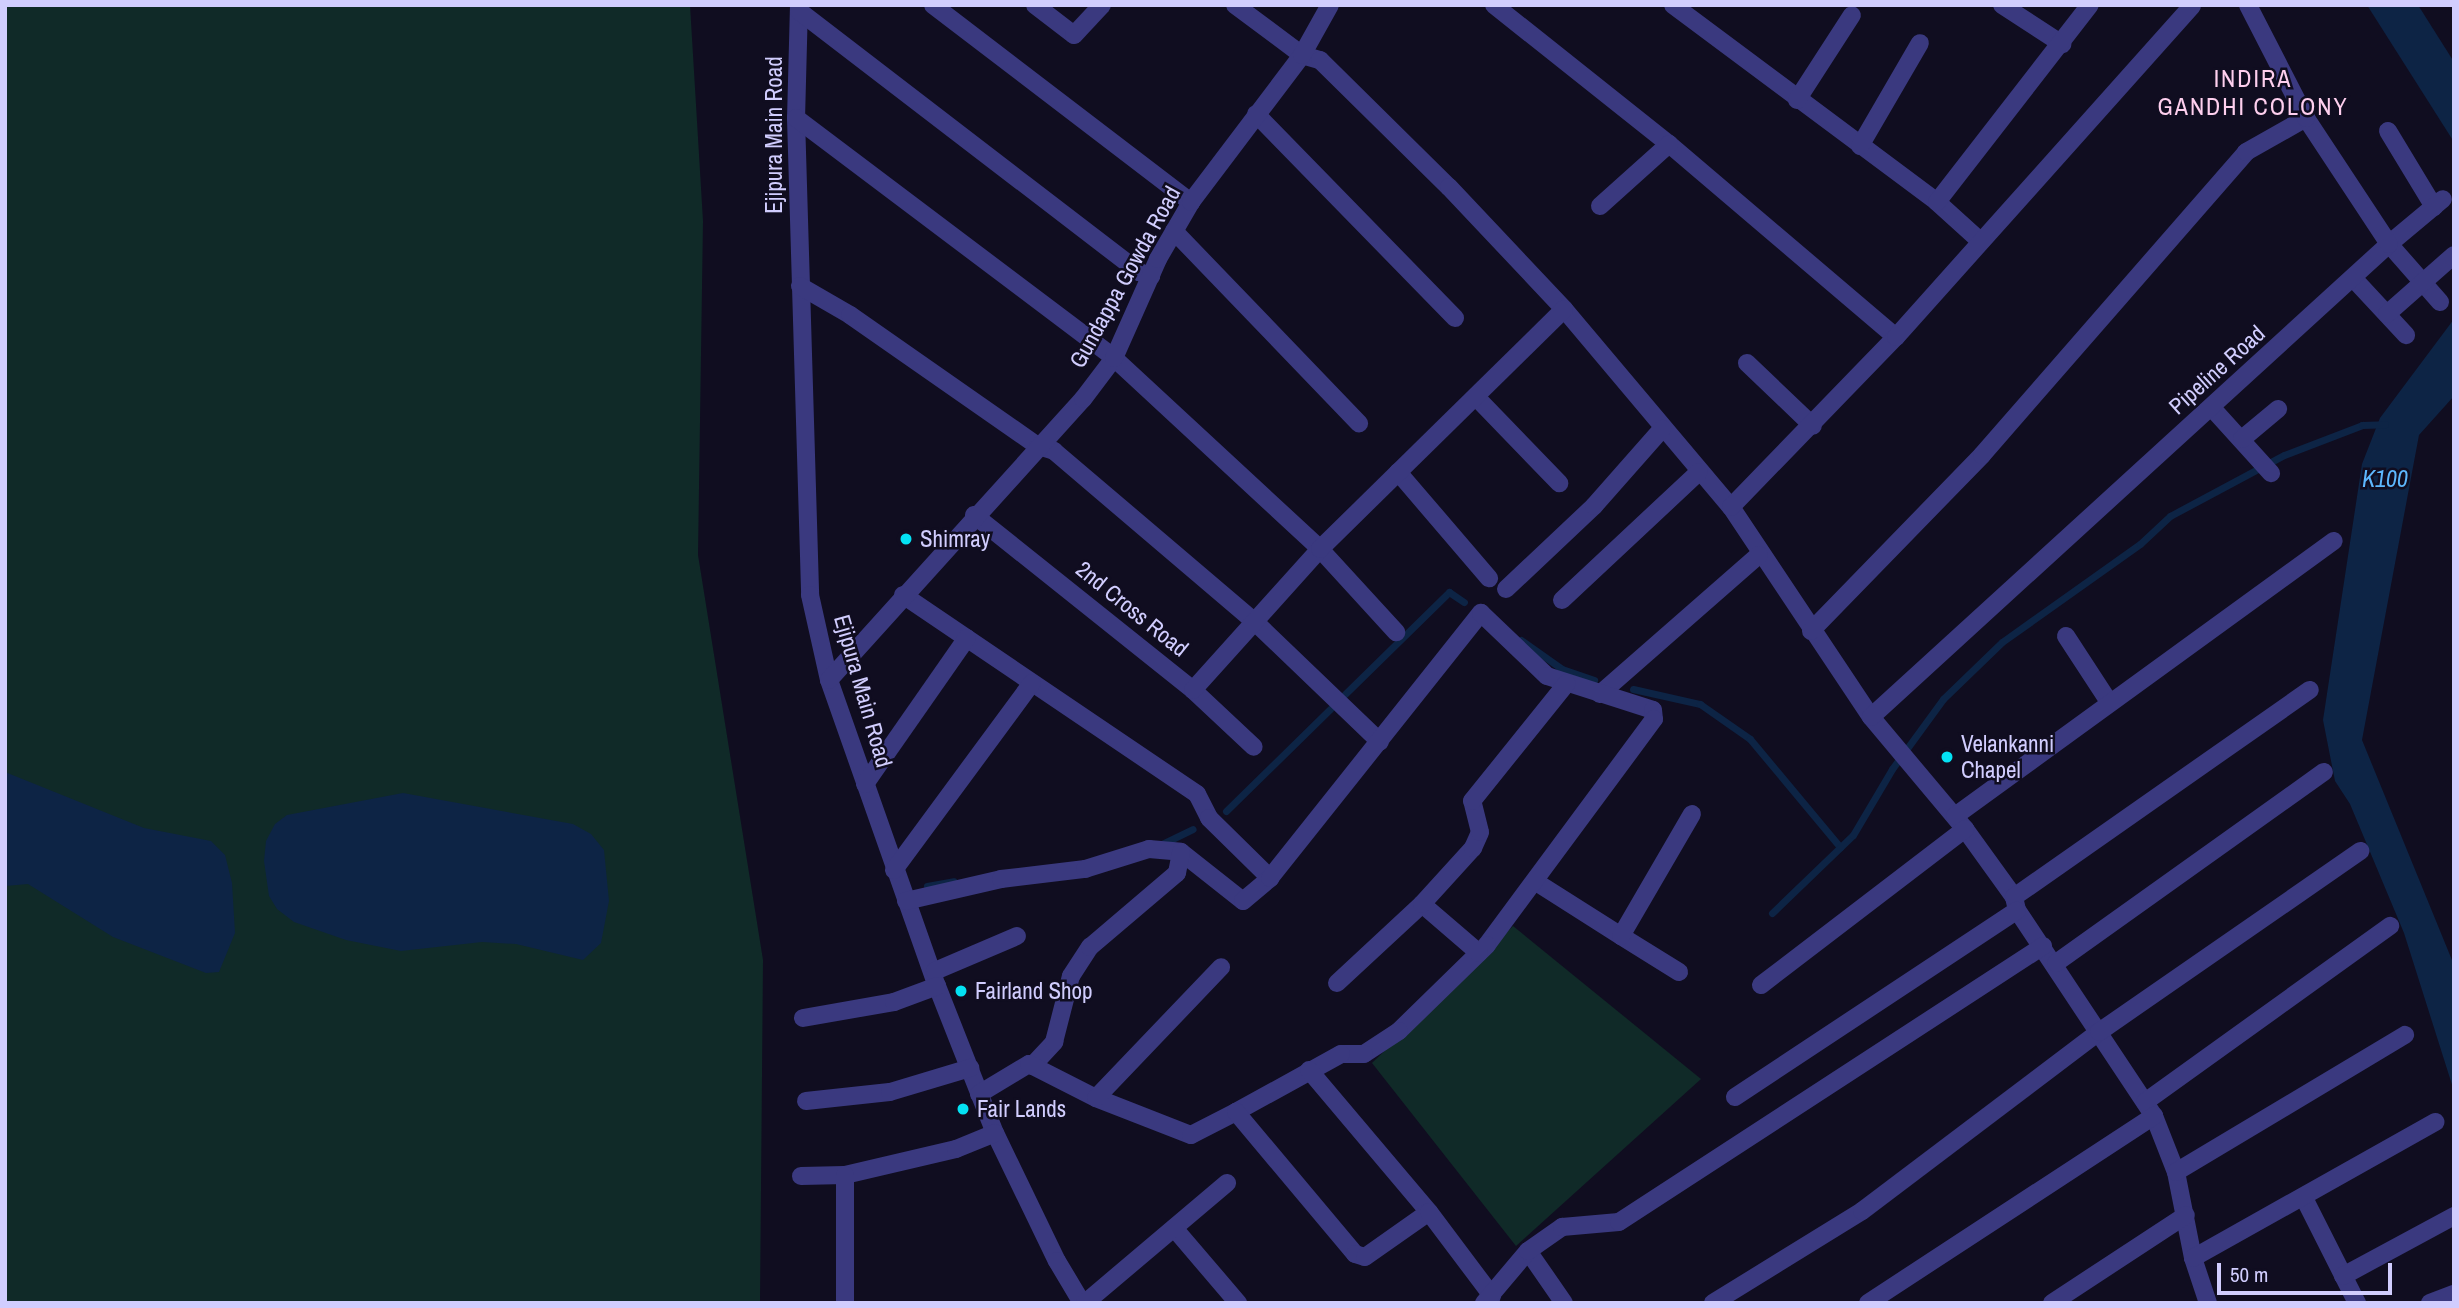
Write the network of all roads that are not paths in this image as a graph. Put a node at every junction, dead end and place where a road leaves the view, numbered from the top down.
1 (933, 5) edge
2 (1035, 5) edge
3 (1102, 5) edge
4 (1235, 5) edge
5 (1330, 5) edge
6 (1494, 5) edge
7 (1673, 5) edge
8 (2002, 5) edge
9 (2090, 5) edge
10 (2248, 5) edge
11 (2192, 6) edge
12 (799, 8) edge
13 (1852, 15) dead end
14 (1920, 43) dead end
15 (2062, 44) junction
16 (1302, 55) junction
17 (1797, 100) junction
18 (1256, 114) junction
19 (796, 118) junction
20 (2306, 118) junction
21 (2388, 131) dead end
22 (1669, 144) junction
23 (1860, 146) junction
24 (1191, 202) junction
25 (1937, 202) junction
26 (1600, 206) dead end
27 (1174, 231) junction
28 (1979, 240) junction
29 (2389, 244) junction
30 (2454, 255) edge
31 (1151, 276) junction
32 (2353, 278) junction
33 (2423, 283) junction
34 (800, 286) junction
35 (2440, 302) dead end
36 (1564, 309) junction
37 (2387, 314) junction
38 (1455, 318) dead end
39 (2406, 335) dead end
40 (1896, 337) junction
41 (1114, 358) junction
42 (1747, 363) dead end
43 (1476, 397) junction
44 (2212, 408) junction
45 (2278, 409) dead end
46 (1359, 423) dead end
47 (1813, 426) junction
48 (1662, 429) junction
49 (2242, 439) junction
50 (1038, 446) junction
51 (1398, 472) junction
52 (1699, 472) junction
53 (2271, 473) dead end
54 (1559, 484) dead end
55 (1731, 508) junction
56 (974, 515) junction
57 (2334, 541) dead end
58 (1320, 549) junction
59 (1759, 555) junction
60 (1489, 578) dead end
61 (1506, 589) dead end
62 (903, 595) junction
63 (1562, 600) dead end
64 (1255, 622) junction
65 (1811, 631) junction
66 (1396, 632) dead end
67 (2066, 636) dead end
68 (967, 638) junction
69 (828, 680) junction
70 (1032, 683) junction
71 (1566, 683) junction
72 (1194, 690) junction
73 (2310, 690) dead end
74 (1600, 695) junction
75 (2109, 702) junction
76 (1871, 716) junction
77 (1380, 742) junction
78 (1254, 747) dead end
79 (2324, 772) dead end
80 (865, 784) junction
81 (1692, 814) dead end
82 (1960, 822) junction
83 (2360, 850) dead end
84 (1181, 852) junction
85 (894, 870) junction
86 (1270, 878) junction
87 (1536, 883) junction
88 (906, 901) junction
89 (1422, 904) junction
90 (2016, 904) junction
91 (2390, 926) dead end
92 (1017, 936) dead end
93 (1621, 936) junction
94 (2043, 946) junction
95 (1479, 953) junction
96 (2056, 963) junction
97 (1222, 967) dead end
98 (1679, 972) dead end
99 (936, 979) junction
100 (1337, 983) dead end
101 (1761, 985) dead end
102 (803, 1018) dead end
103 (2099, 1032) junction
104 (2405, 1035) dead end
105 (1032, 1066) junction
106 (970, 1068) junction
107 (1309, 1070) junction
108 (979, 1094) junction
109 (1735, 1097) dead end
110 (1096, 1098) junction
111 (806, 1101) dead end
112 (2150, 1109) junction
113 (1236, 1112) junction
114 (2435, 1122) dead end
115 (995, 1133) junction
116 (2176, 1172) junction
117 (845, 1175) junction
118 (801, 1177) dead end
119 (1227, 1183) dead end
120 (2304, 1198) junction
121 (1429, 1213) junction
122 (2186, 1215) junction
123 (2454, 1216) edge
124 (1174, 1228) junction
125 (1528, 1251) junction
126 (2193, 1258) junction
127 (2343, 1276) junction
128 (2454, 1294) edge
129 (1488, 1299) edge
130 (845, 1303) edge
131 (1084, 1303) edge
132 (1238, 1303) edge
133 (1564, 1303) edge
134 (1713, 1303) edge
135 (1868, 1303) edge
136 (2052, 1303) edge
137 (2208, 1303) edge
138 (2357, 1303) edge
139 (2430, 1303) edge

1 - 24 street
2 - 3 street
4 - 16 street
5 - 16 street, Gundappa Gowda Road
6 - 22 street
7 - 17 street
8 - 15 street
9 - 15 street
10 - 20 street
11 - 28 street
12 - 19 street, Ejipura Main Road
12 - 31 street
13 - 17 street
14 - 23 street
15 - 25 street
16 - 18 street, Gundappa Gowda Road
16 - 36 street
17 - 23 street
18 - 24 street, Gundappa Gowda Road
18 - 38 street
19 - 34 street, Ejipura Main Road
19 - 41 street
20 - 29 street
20 - 65 street
21 - 29 street, Pipeline Road
22 - 26 street
22 - 40 street
23 - 25 street
24 - 27 street, Gundappa Gowda Road
25 - 28 street
27 - 31 street, Gundappa Gowda Road
27 - 46 street
28 - 40 street
29 - 32 street, Pipeline Road
29 - 33 street
30 - 33 street
31 - 41 street, Gundappa Gowda Road
32 - 37 street
32 - 44 street, Pipeline Road
33 - 35 street
33 - 37 street
34 - 50 street
34 - 69 street, Ejipura Main Road
36 - 43 street
36 - 48 street
37 - 39 street
40 - 47 street
41 - 50 street, Gundappa Gowda Road
41 - 58 street
42 - 47 street
43 - 51 street
43 - 54 street
44 - 49 street
44 - 76 street, Pipeline Road
45 - 49 street
47 - 55 street
48 - 52 street
48 - 61 street
49 - 53 street
50 - 56 street, Gundappa Gowda Road
50 - 64 street
51 - 58 street
51 - 60 street
52 - 55 street
52 - 63 street
55 - 59 street
56 - 62 street, Gundappa Gowda Road
56 - 72 street, 2nd Cross Road
57 - 75 street
58 - 64 street
58 - 66 street
59 - 65 street
59 - 74 street
62 - 68 street
62 - 69 street, Gundappa Gowda Road
64 - 72 street
64 - 77 street
65 - 76 street
67 - 75 street
68 - 70 street
68 - 80 street
69 - 80 street, Ejipura Main Road
70 - 85 street
70 - 86 street
71 - 74 street
71 - 77 street
71 - 89 street
72 - 78 street, 2nd Cross Road
73 - 90 street
74 - 87 street
75 - 82 street
76 - 82 street
77 - 86 street
79 - 96 street
80 - 85 street, Ejipura Main Road
81 - 93 street
82 - 90 street
82 - 101 street
83 - 103 street
84 - 86 street
84 - 88 street
84 - 105 street
85 - 88 street, Ejipura Main Road
87 - 93 street
87 - 95 street
88 - 99 street, Ejipura Main Road
89 - 95 street
89 - 100 street
90 - 94 street
90 - 109 street
91 - 112 street
92 - 99 street
93 - 98 street
94 - 96 street
94 - 125 street
95 - 107 street
96 - 103 street
97 - 110 street
99 - 102 street
99 - 106 street, Ejipura Main Road
103 - 112 street
103 - 134 street
104 - 116 street
105 - 108 street
105 - 110 street
106 - 108 street, Ejipura Main Road
106 - 111 street
107 - 113 street
107 - 121 street
108 - 115 street, Ejipura Main Road
110 - 113 street
112 - 116 street
112 - 135 street
113 - 121 street
114 - 120 street
115 - 117 street
115 - 131 street, Ejipura Main Road
116 - 122 street
117 - 118 street
117 - 130 street
119 - 124 street
120 - 126 street
120 - 127 street
121 - 129 street
122 - 126 street
122 - 136 street
123 - 127 street
124 - 131 street
124 - 132 street
125 - 129 street
125 - 133 street
126 - 137 street
127 - 138 street
128 - 139 street

